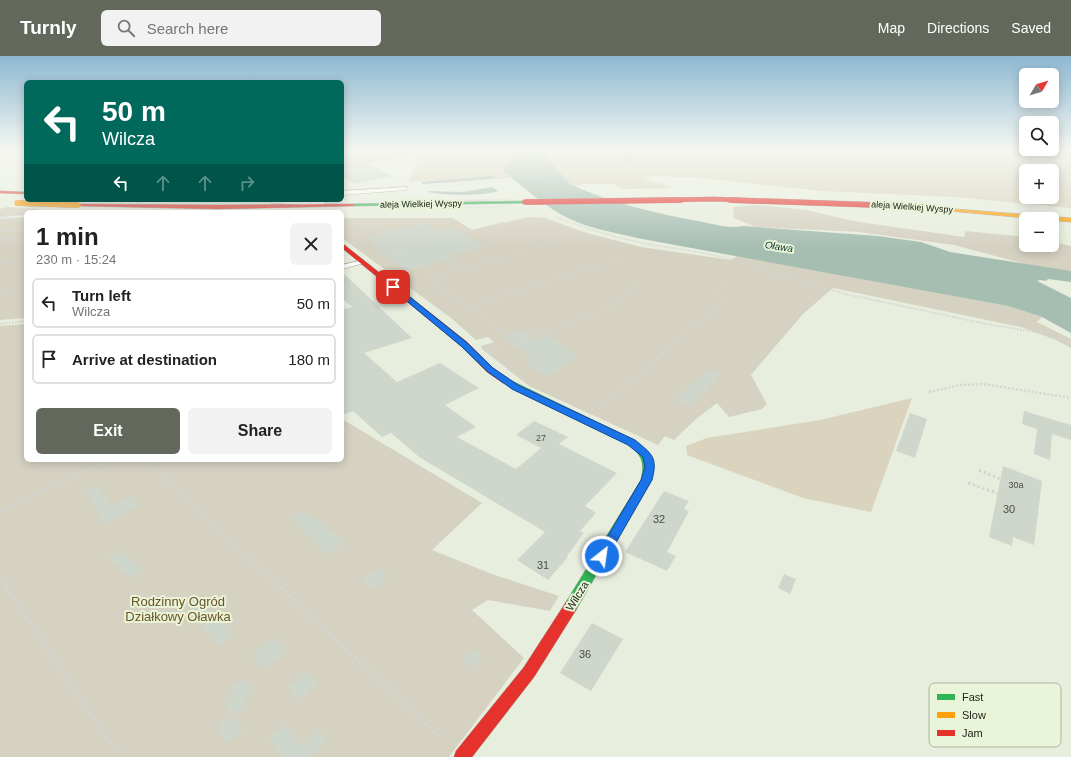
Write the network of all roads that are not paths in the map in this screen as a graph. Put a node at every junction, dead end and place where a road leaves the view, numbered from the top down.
1 (406, 188) road end
2 (0, 192) edge
3 (24, 193) edge
4 (344, 193) edge
5 (6, 202) dead end
6 (74, 202) edge
7 (181, 202) edge
8 (298, 202) edge
9 (250, 206) junction
10 (348, 206) junction
11 (48, 210) edge
12 (1071, 220) edge
13 (344, 247) edge
14 (362, 262) junction
15 (344, 266) edge
16 (462, 757) edge

1 - 4 lane
2 - 3 main road
5 - 6 main road, aleja Wielkiej Wyspy, bridge
6 - 9 main road, aleja Wielkiej Wyspy
6 - 11 street
7 - 9 main road, aleja Wielkiej Wyspy
8 - 10 street
9 - 10 main road, aleja Wielkiej Wyspy
10 - 12 main road, aleja Wielkiej Wyspy, bridge
13 - 14 main road, Wilcza
14 - 15 lane
14 - 16 main road, Wilcza

